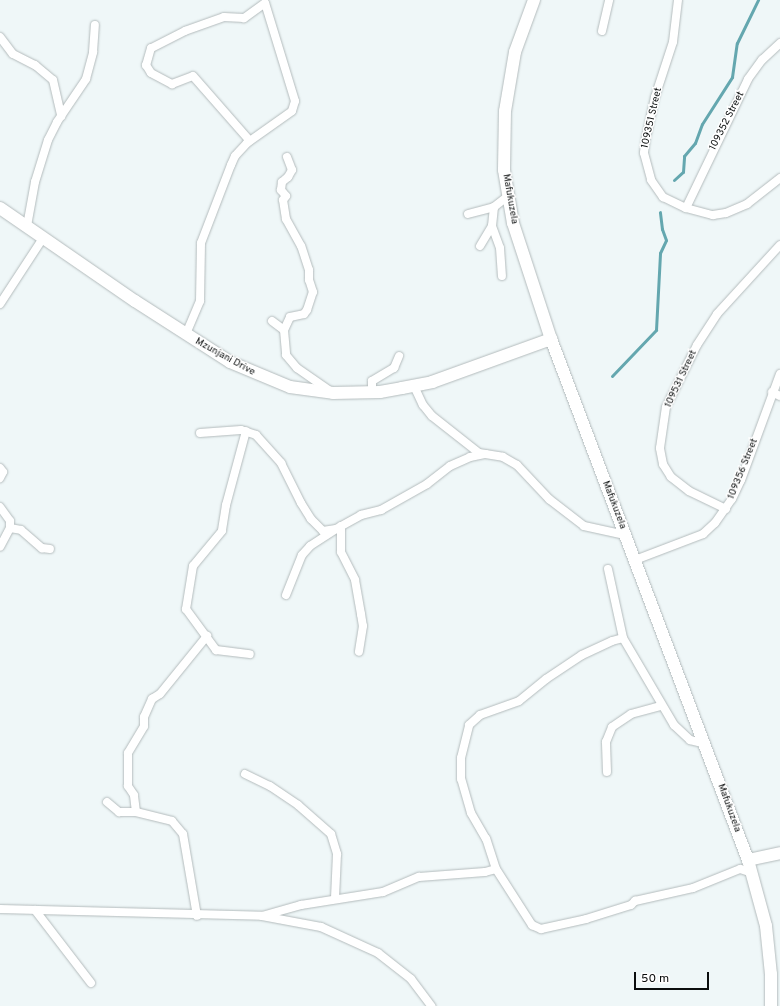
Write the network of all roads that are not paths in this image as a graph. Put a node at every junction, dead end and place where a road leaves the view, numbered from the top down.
1 (534, 0) edge
2 (609, 0) edge
3 (678, 0) edge
4 (95, 25) dead end
5 (602, 31) dead end
6 (0, 37) edge
7 (780, 43) edge
8 (60, 116) junction
9 (250, 141) junction
10 (287, 157) dead end
11 (780, 178) edge
12 (507, 197) junction
13 (494, 207) junction
14 (0, 208) edge
15 (686, 208) junction
16 (468, 214) dead end
17 (27, 226) junction
18 (492, 226) junction
19 (42, 238) junction
20 (780, 245) edge
21 (480, 246) dead end
22 (502, 276) dead end
23 (0, 304) edge
24 (272, 321) dead end
25 (284, 330) junction
26 (186, 334) junction
27 (551, 339) junction
28 (399, 356) dead end
29 (780, 374) edge
30 (414, 386) junction
31 (372, 392) junction
32 (332, 393) junction
33 (776, 394) edge
34 (246, 431) junction
35 (200, 433) dead end
36 (486, 454) junction
37 (0, 468) edge
38 (0, 478) edge
39 (0, 507) edge
40 (726, 509) junction
41 (341, 526) junction
42 (10, 528) junction
43 (625, 535) junction
44 (0, 547) edge
45 (50, 548) dead end
46 (635, 560) junction
47 (608, 570) dead end
48 (286, 595) dead end
49 (207, 636) junction
50 (623, 638) junction
51 (359, 652) dead end
52 (250, 654) dead end
53 (661, 706) junction
54 (706, 744) junction
55 (607, 772) dead end
56 (245, 774) dead end
57 (107, 802) dead end
58 (136, 812) junction
59 (780, 853) edge
60 (748, 860) junction
61 (496, 869) junction
62 (752, 872) junction
63 (335, 898) junction
64 (0, 909) edge
65 (35, 910) junction
66 (197, 916) junction
67 (262, 916) junction
68 (91, 983) dead end
69 (431, 1006) edge
70 (771, 1006) edge

1 - 12 main road, Mafukuzela
2 - 5 street
3 - 15 street, 109351 Street
4 - 8 street
6 - 8 street
7 - 15 street, 109352 Street
8 - 17 street
9 - 9 street
9 - 26 street
10 - 25 street
11 - 15 street, 109351 Street
12 - 13 street
12 - 27 main road, Mafukuzela
13 - 16 street
13 - 18 street
14 - 17 main road, Mzunjani Drive
17 - 19 main road, Mzunjani Drive
18 - 21 street
18 - 22 street
19 - 23 street
19 - 26 main road, Mzunjani Drive
20 - 40 street, 109531 Street
24 - 25 street
25 - 32 street
26 - 32 main road, Mzunjani Drive
27 - 30 main road, Mzunjani Drive
27 - 43 main road, Mafukuzela
28 - 31 street
29 - 33 street, 109356 Street
30 - 31 main road, Mzunjani Drive
30 - 36 street
31 - 32 main road, Mzunjani Drive
33 - 40 street, 109356 Street
34 - 35 street
34 - 41 street
34 - 49 street
36 - 41 street
36 - 43 street
37 - 38 street
39 - 42 street
40 - 46 street, 109356 Street
41 - 48 street
41 - 51 street
42 - 44 street
42 - 45 street
43 - 46 main road, Mafukuzela
46 - 54 main road, Mafukuzela
47 - 50 street
49 - 52 street
49 - 58 street
50 - 53 street
50 - 61 street
53 - 54 street
53 - 55 street
54 - 60 main road, Mafukuzela
56 - 63 street
57 - 58 street
58 - 66 street
59 - 60 main road
60 - 62 main road, Mafukuzela
61 - 62 street
61 - 63 street
62 - 70 main road, Mafukuzela
63 - 67 street
64 - 65 street
65 - 66 street
65 - 68 street
66 - 67 street
67 - 69 street

